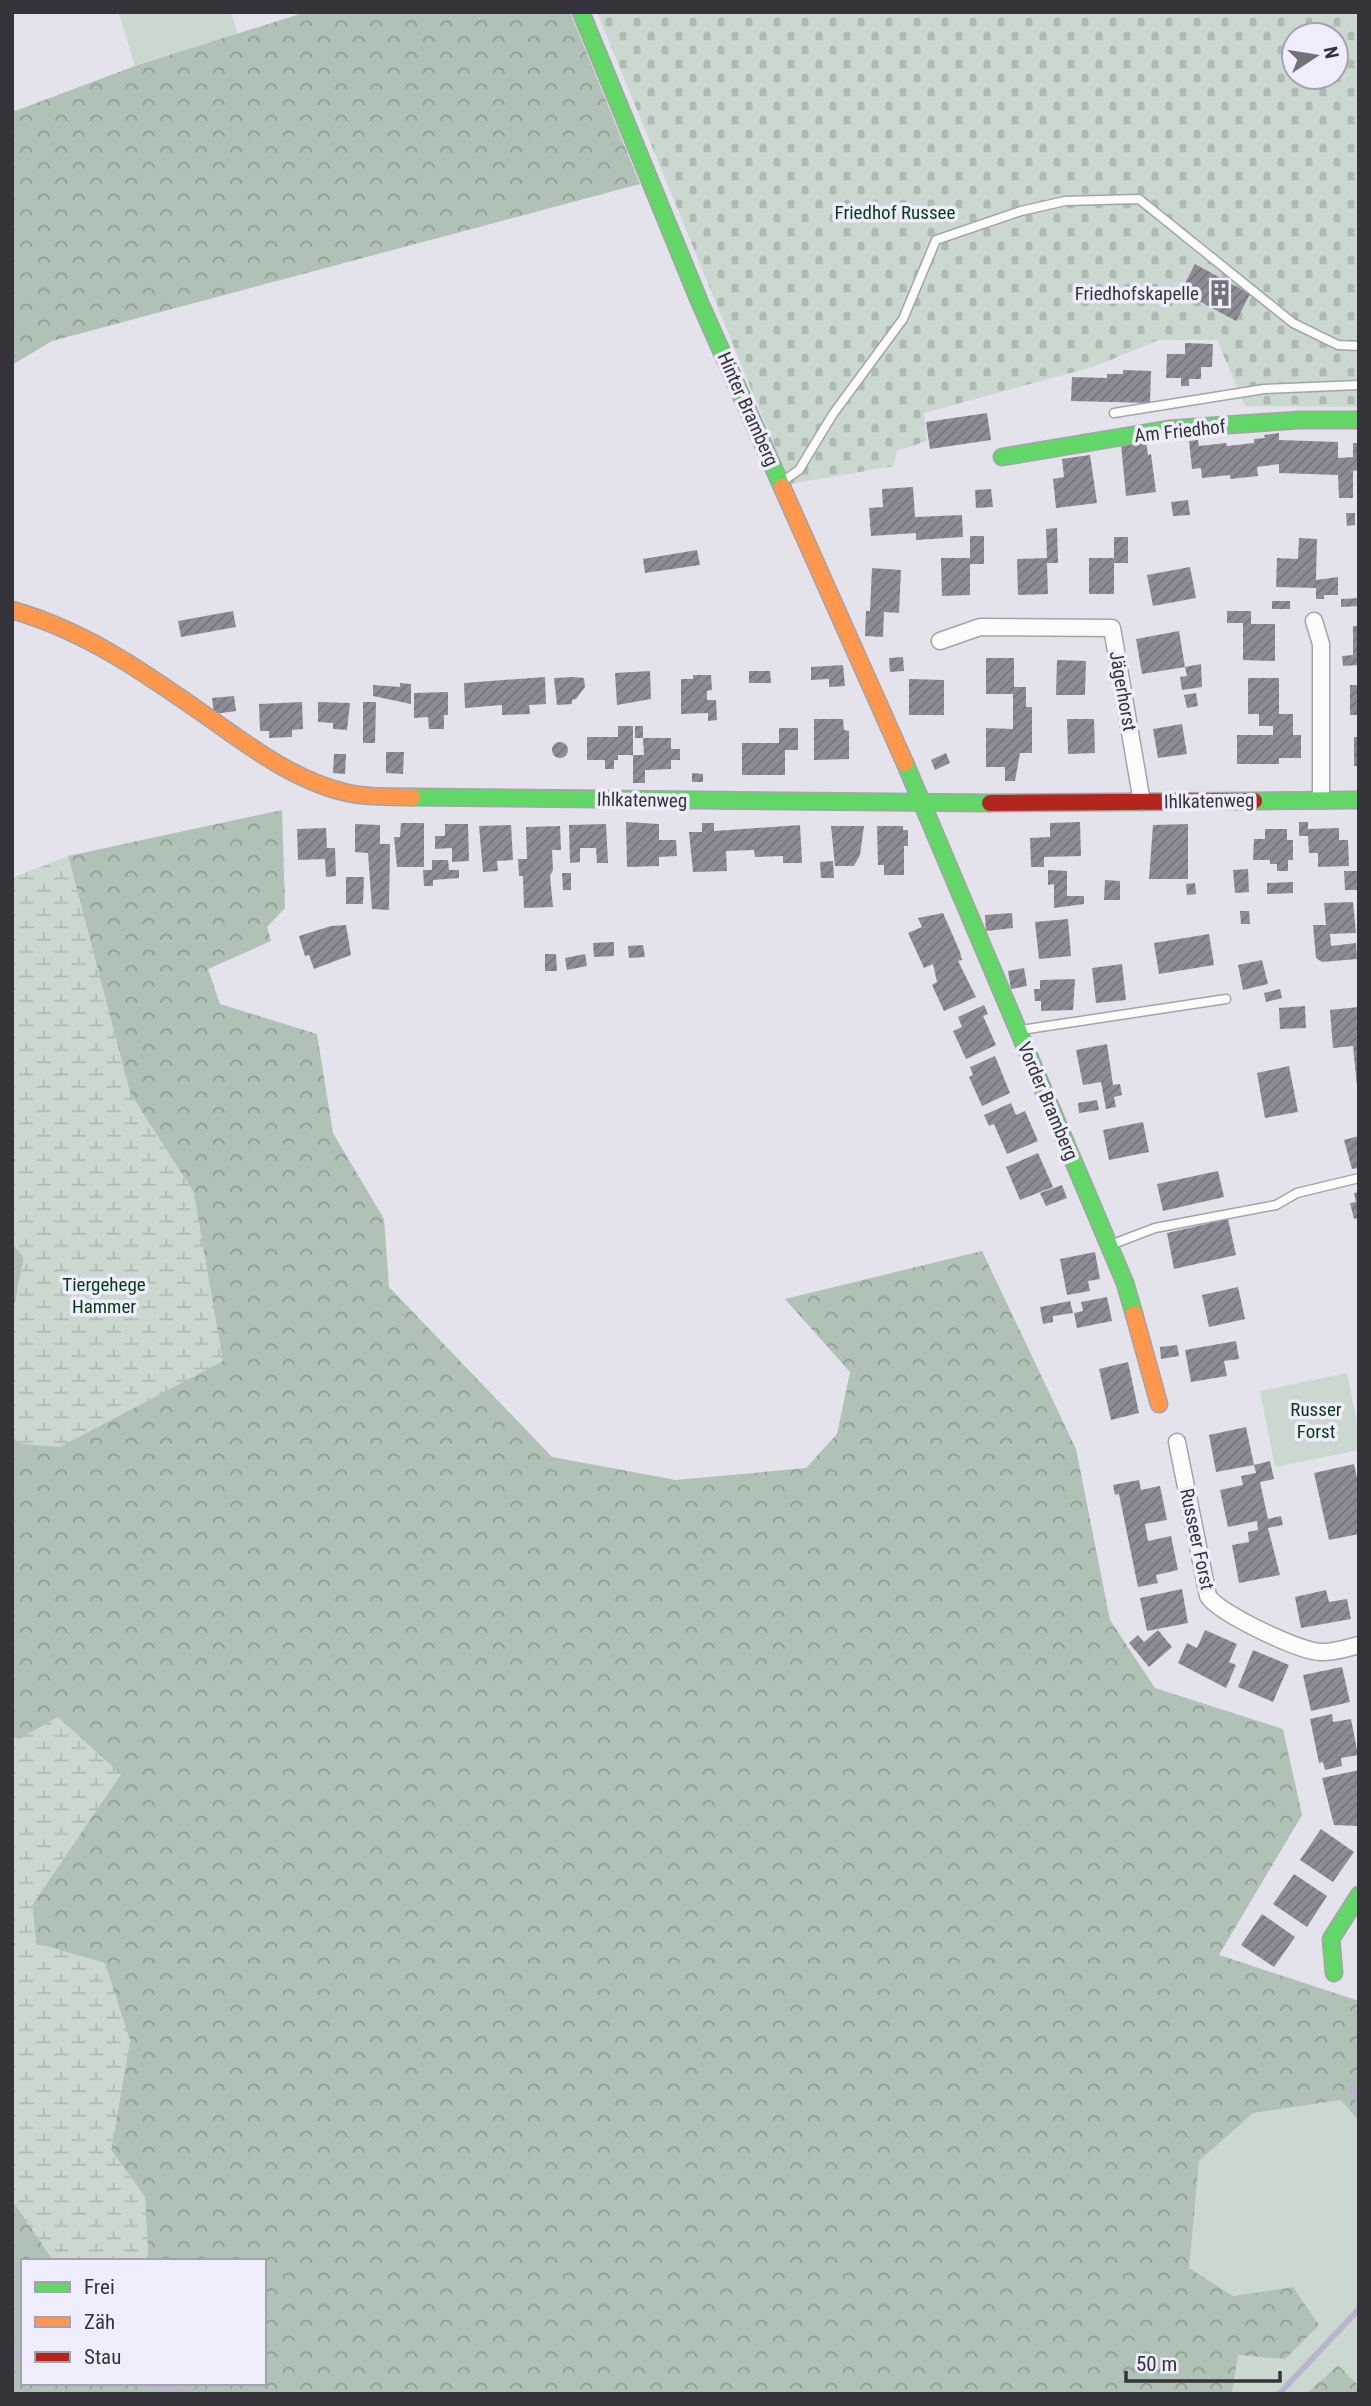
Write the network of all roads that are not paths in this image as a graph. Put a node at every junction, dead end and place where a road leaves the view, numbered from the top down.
1 (581, 12) edge
2 (1359, 346) edge
3 (1359, 385) edge
4 (1114, 413) dead end
5 (1359, 420) edge
6 (1002, 457) dead end
7 (781, 483) junction
8 (12, 610) edge
9 (1314, 621) dead end
10 (940, 641) dead end
11 (1321, 800) junction
12 (1359, 800) edge
13 (1142, 802) junction
14 (923, 803) junction
15 (1226, 999) dead end
16 (1018, 1031) junction
17 (1359, 1178) edge
18 (1109, 1246) junction
19 (1159, 1404) dead end
20 (1177, 1442) dead end
21 (1359, 1646) edge
22 (1359, 1895) edge
23 (1334, 1973) dead end

1 - 7 street, Hinter Bramberg
2 - 7 lane
3 - 4 lane
5 - 6 street, Am Friedhof
7 - 14 street, Hinter Bramberg
8 - 14 street, Ihlkatenweg
9 - 11 street
10 - 13 street, Jägerhorst
11 - 12 street, Ihlkatenweg
11 - 13 street, Ihlkatenweg
13 - 14 street, Ihlkatenweg
14 - 16 street, Vorder Bramberg
15 - 16 lane
16 - 18 street, Vorder Bramberg
17 - 18 lane
18 - 19 street, Vorder Bramberg
20 - 21 street, Russeer Forst
22 - 23 street

